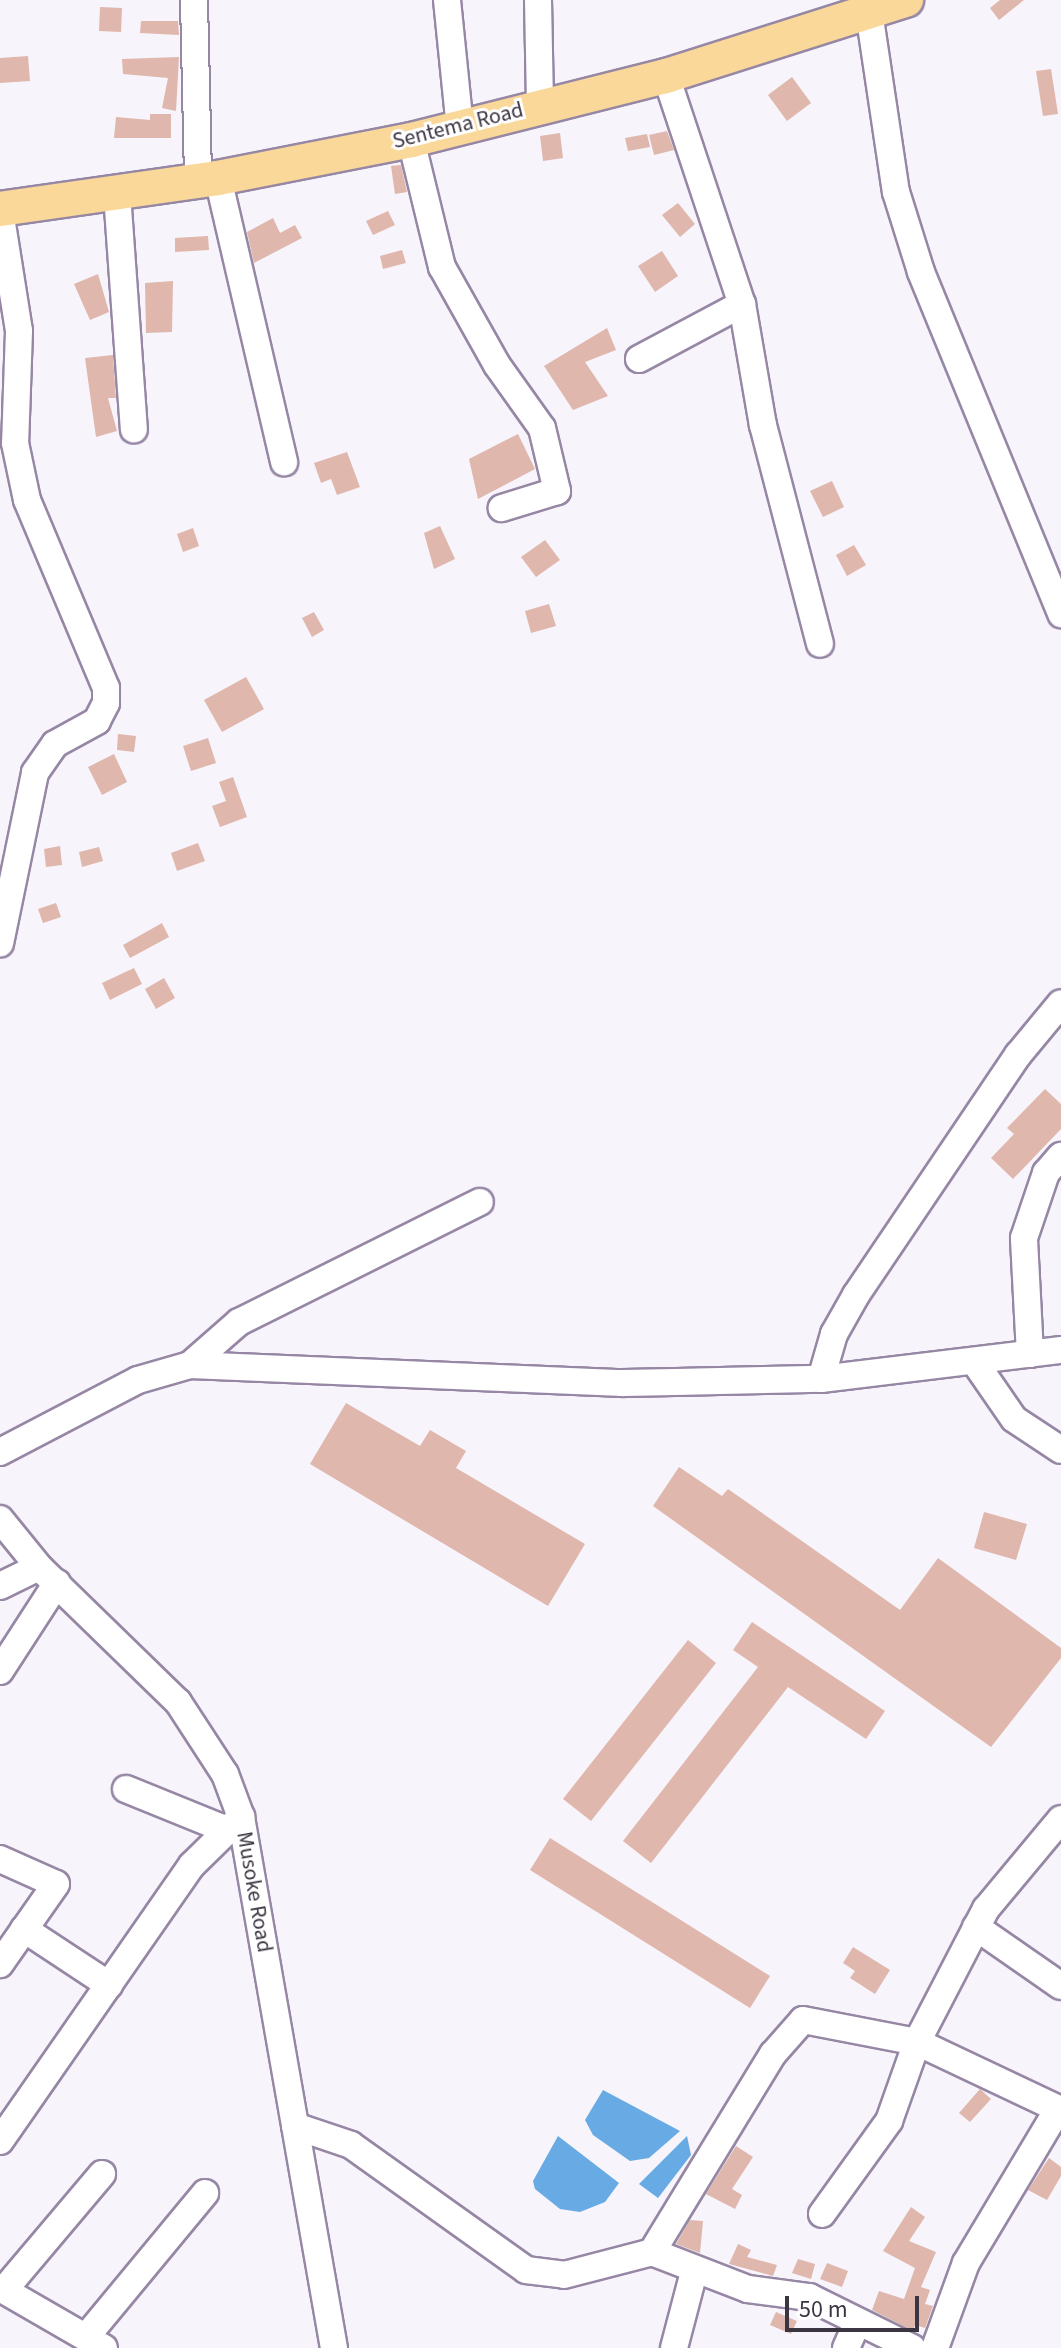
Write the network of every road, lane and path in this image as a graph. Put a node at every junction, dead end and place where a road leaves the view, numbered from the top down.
1 (194, 0) edge
2 (447, 0) edge
3 (538, 0) edge
4 (906, 0) edge
5 (869, 12) junction
6 (666, 76) junction
7 (540, 105) junction
8 (460, 127) junction
9 (411, 140) junction
10 (208, 180) junction
11 (117, 194) junction
12 (0, 210) edge
13 (742, 304) junction
14 (639, 359) dead end
15 (134, 429) dead end
16 (284, 462) dead end
17 (502, 508) dead end
18 (1061, 614) edge
19 (820, 644) dead end
20 (0, 943) edge
21 (1061, 1003) edge
22 (1061, 1156) edge
23 (480, 1202) dead end
24 (1061, 1350) edge
25 (1030, 1354) junction
26 (974, 1361) junction
27 (190, 1365) junction
28 (821, 1379) junction
29 (1061, 1450) edge
30 (0, 1452) edge
31 (0, 1519) edge
32 (48, 1575) junction
33 (0, 1586) edge
34 (0, 1671) edge
35 (126, 1789) dead end
36 (1061, 1819) edge
37 (234, 1824) junction
38 (0, 1859) edge
39 (976, 1927) junction
40 (24, 1929) junction
41 (0, 1964) edge
42 (109, 1985) junction
43 (1061, 1986) edge
44 (917, 2042) junction
45 (1060, 2109) edge
46 (295, 2126) junction
47 (0, 2141) edge
48 (102, 2174) dead end
49 (205, 2193) dead end
50 (822, 2214) dead end
51 (652, 2252) junction
52 (694, 2272) junction
53 (2, 2289) edge
54 (857, 2323) junction
55 (95, 2343) edge
56 (334, 2348) edge
57 (674, 2348) edge
58 (846, 2348) edge
59 (912, 2348) edge
60 (935, 2348) edge

1 - 10 street
2 - 8 street
3 - 7 street
4 - 5 main road, Sentema Road
5 - 6 main road, Sentema Road
5 - 18 street
6 - 7 main road, Sentema Road
6 - 13 street
7 - 8 main road, Sentema Road
8 - 9 main road, Sentema Road
9 - 10 main road, Sentema Road
9 - 17 street
10 - 11 main road, Sentema Road
10 - 16 street
11 - 12 main road, Sentema Road
11 - 15 street
12 - 20 street
13 - 14 street
13 - 19 street
21 - 28 street
22 - 25 street
23 - 27 street
24 - 25 street
25 - 26 street
26 - 28 street
26 - 29 street
27 - 28 street
27 - 30 street
31 - 32 street, Musoke Road
32 - 33 street
32 - 34 street
32 - 37 street, Musoke Road
35 - 37 street
36 - 39 street
37 - 42 street
37 - 46 street, Musoke Road
38 - 40 street
39 - 43 street
39 - 44 street
40 - 41 street
40 - 42 street
42 - 47 street
44 - 45 street
44 - 50 street
44 - 51 street
45 - 60 street
46 - 51 street
46 - 56 street, Musoke Road
48 - 53 street
49 - 55 street
51 - 52 street
52 - 54 street
52 - 57 street
53 - 55 street
54 - 58 street
54 - 59 street

